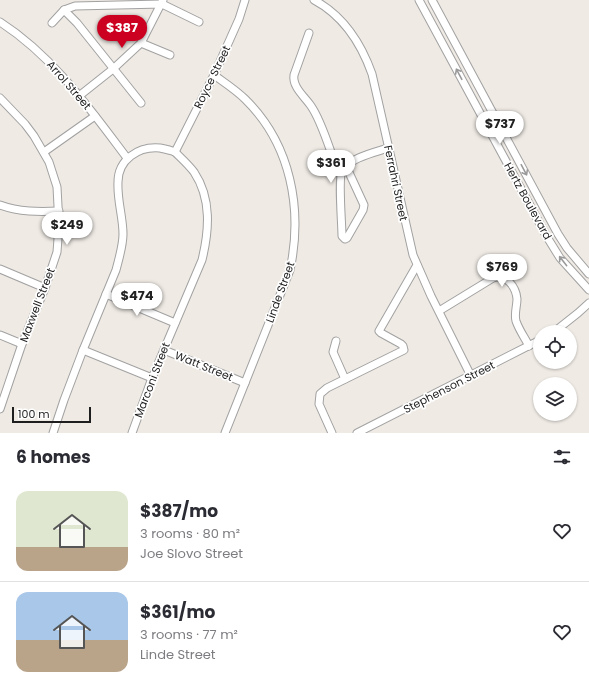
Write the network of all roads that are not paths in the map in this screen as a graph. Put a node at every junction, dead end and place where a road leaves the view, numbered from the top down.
1 (245, 0) edge
2 (314, 0) edge
3 (419, 0) edge
4 (432, 0) edge
5 (162, 2) edge
6 (64, 10) junction
7 (0, 22) edge
8 (198, 22) dead end
9 (52, 23) dead end
10 (309, 32) dead end
11 (141, 43) junction
12 (170, 55) dead end
13 (113, 69) junction
14 (214, 75) junction
15 (476, 82) junction
16 (466, 87) junction
17 (79, 96) junction
18 (0, 98) edge
19 (141, 103) dead end
20 (95, 116) junction
21 (388, 148) junction
22 (44, 152) junction
23 (175, 152) junction
24 (127, 158) junction
25 (343, 169) junction
26 (0, 205) edge
27 (59, 211) junction
28 (417, 265) junction
29 (0, 269) edge
30 (589, 274) edge
31 (45, 288) junction
32 (589, 290) edge
33 (106, 294) junction
34 (589, 303) edge
35 (439, 311) junction
36 (175, 323) junction
37 (563, 325) edge
38 (0, 335) edge
39 (336, 341) dead end
40 (22, 344) junction
41 (533, 344) edge
42 (529, 346) junction
43 (83, 350) junction
44 (164, 350) junction
45 (471, 376) junction
46 (152, 378) junction
47 (345, 379) junction
48 (245, 383) junction
49 (1, 400) edge
50 (0, 409) edge
51 (53, 433) edge
52 (132, 433) edge
53 (225, 433) edge
54 (332, 433) edge
55 (357, 433) edge

1 - 14 street, Royce Street
2 - 21 street, Ferrahri Street
16 -> 3 street, Hertz Boulevard
4 - 15 street, Hertz Boulevard
5 - 6 street
5 - 8 street
5 - 11 street
6 - 9 street
6 - 13 street
7 - 17 street, Arrol Street
10 - 25 street
11 - 12 street
11 - 13 street
13 - 17 street
13 - 19 street
14 - 23 street, Royce Street
14 - 48 street, Linde Street
15 - 16 street
15 -> 30 street, Hertz Boulevard
32 -> 16 street, Hertz Boulevard
17 - 20 street, Arrol Street
18 - 22 street, Maxwell Street
20 - 22 street
20 - 24 street, Arrol Street
21 - 25 street
21 - 28 street, Ferrahri Street
22 - 27 street, Maxwell Street
23 - 24 street
23 - 36 street, Marconi Street
24 - 33 street
25 - 25 street
26 - 27 street
27 - 31 street, Maxwell Street
28 - 35 street, Ferrahri Street
28 - 47 street
29 - 31 street
31 - 40 street, Maxwell Street
33 - 36 street
33 - 43 street
34 - 37 street
35 - 42 street
35 - 45 street, Ferrahri Street
36 - 44 street, Marconi Street
38 - 40 street
39 - 47 street
40 - 49 street, Maxwell Street
41 - 42 street, Stephenson Street
42 - 45 street, Stephenson Street
43 - 46 street
43 - 51 street
44 - 46 street, Marconi Street
44 - 48 street, Watt Street
45 - 55 street, Stephenson Street
46 - 52 street, Marconi Street
47 - 54 street
48 - 53 street, Linde Street
49 - 50 street, Maxwell Street

